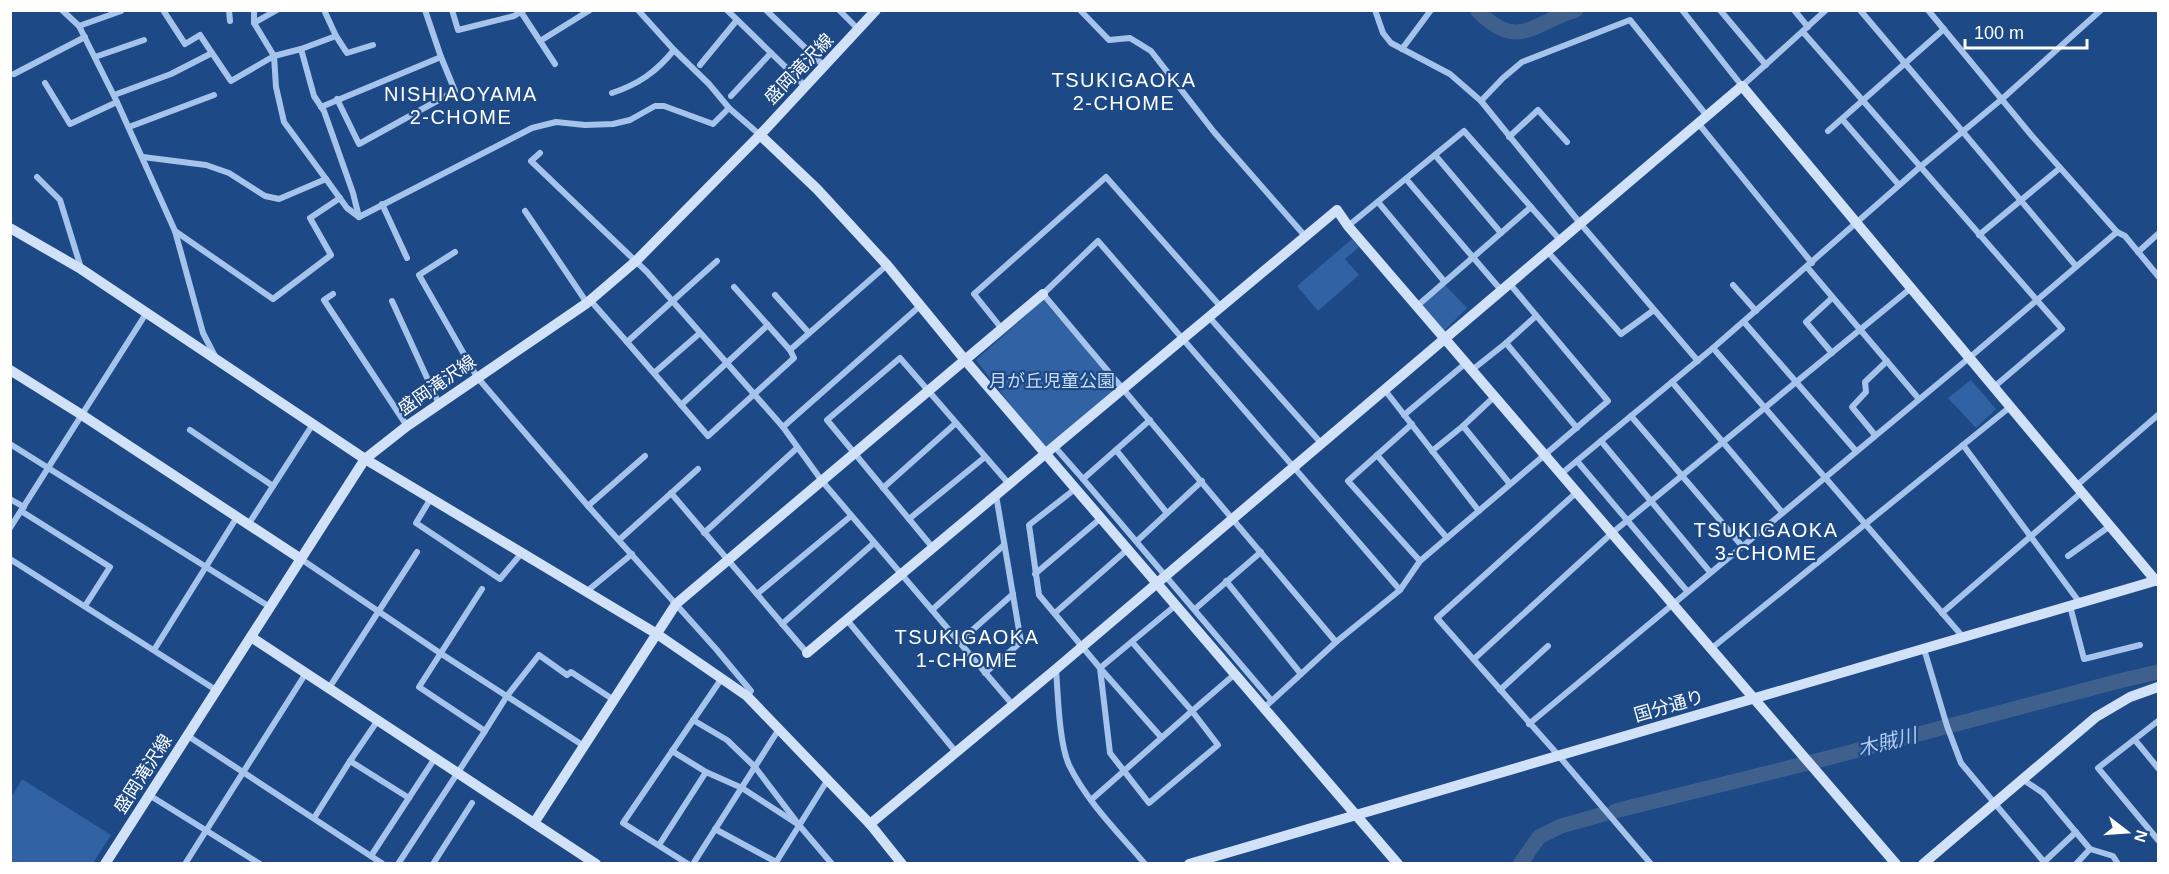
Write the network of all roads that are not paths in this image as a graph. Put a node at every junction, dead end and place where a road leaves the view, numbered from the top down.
1 (62, 10) edge
2 (164, 10) edge
3 (229, 10) edge
4 (254, 10) edge
5 (277, 10) edge
6 (324, 10) edge
7 (425, 10) edge
8 (452, 10) edge
9 (590, 10) edge
10 (638, 10) edge
11 (727, 10) edge
12 (766, 10) edge
13 (839, 10) edge
14 (876, 10) edge
15 (1080, 10) edge
16 (1376, 10) edge
17 (1431, 10) edge
18 (1682, 10) edge
19 (1719, 10) edge
20 (1794, 10) edge
21 (1826, 10) edge
22 (1860, 10) edge
23 (1928, 10) edge
24 (2101, 10) edge
25 (121, 11) edge
26 (523, 11) edge
27 (737, 20) junction
28 (230, 21) dead end
29 (254, 23) junction
30 (80, 26) junction
31 (1805, 29) junction
32 (1944, 29) junction
33 (859, 30) junction
34 (336, 36) junction
35 (85, 37) junction
36 (144, 40) dead end
37 (540, 41) junction
38 (373, 45) dead end
39 (301, 49) junction
40 (1402, 49) junction
41 (674, 50) junction
42 (212, 53) junction
43 (771, 53) junction
44 (274, 56) junction
45 (95, 57) junction
46 (441, 57) junction
47 (555, 64) dead end
48 (1905, 64) junction
49 (700, 65) dead end
50 (1766, 65) junction
51 (824, 66) junction
52 (14, 74) dead end
53 (45, 83) dead end
54 (805, 86) junction
55 (1742, 86) junction
56 (612, 93) dead end
57 (214, 95) dead end
58 (732, 96) dead end
59 (116, 99) junction
60 (337, 99) junction
61 (2002, 99) junction
62 (1481, 101) junction
63 (1863, 101) junction
64 (321, 107) junction
65 (729, 108) junction
66 (1842, 119) junction
67 (1702, 120) junction
68 (129, 127) junction
69 (1828, 131) dead end
70 (1962, 132) junction
71 (760, 135) junction
72 (1509, 137) junction
73 (1567, 142) dead end
74 (540, 153) dead end
75 (1435, 155) junction
76 (143, 157) junction
77 (1920, 167) junction
78 (2060, 168) junction
79 (37, 177) dead end
80 (326, 179) junction
81 (1406, 179) junction
82 (1899, 185) junction
83 (340, 198) junction
84 (2020, 200) junction
85 (1378, 202) junction
86 (382, 204) junction
87 (1531, 207) junction
88 (525, 211) dead end
89 (359, 217) junction
90 (1857, 223) junction
91 (1580, 224) junction
92 (1348, 226) junction
93 (11, 229) edge
94 (175, 231) junction
95 (2117, 232) junction
96 (1501, 233) junction
97 (2158, 234) edge
98 (1979, 235) junction
99 (1305, 236) junction
100 (1560, 240) junction
101 (1547, 251) junction
102 (455, 252) dead end
103 (2138, 252) junction
104 (1473, 256) junction
105 (407, 258) dead end
106 (636, 261) junction
107 (717, 261) dead end
108 (888, 265) junction
109 (1809, 265) junction
110 (2076, 266) junction
111 (81, 269) junction
112 (2158, 276) edge
113 (1444, 281) junction
114 (1733, 285) dead end
115 (734, 287) dead end
116 (1505, 287) junction
117 (1911, 288) junction
118 (333, 294) dead end
119 (1043, 294) junction
120 (775, 295) dead end
121 (1832, 298) junction
122 (2036, 300) junction
123 (392, 301) dead end
124 (589, 301) junction
125 (673, 302) junction
126 (921, 305) junction
127 (1417, 306) junction
128 (1221, 307) junction
129 (1654, 310) junction
130 (1756, 311) junction
131 (147, 312) junction
132 (1536, 316) junction
133 (1209, 317) junction
134 (1744, 322) junction
135 (768, 325) junction
136 (1002, 329) junction
137 (1860, 330) junction
138 (700, 333) junction
139 (809, 333) junction
140 (1445, 338) junction
141 (1182, 340) junction
142 (627, 342) junction
143 (1506, 343) junction
144 (1713, 348) junction
145 (790, 350) junction
146 (1832, 353) junction
147 (1969, 357) junction
148 (217, 360) junction
149 (965, 360) junction
150 (1698, 361) junction
151 (1887, 361) junction
152 (727, 363) junction
153 (1469, 366) junction
154 (10, 370) edge
155 (654, 373) junction
156 (477, 377) junction
157 (1672, 382) junction
158 (1796, 382) junction
159 (1994, 387) junction
160 (1123, 389) junction
161 (1384, 389) junction
162 (928, 391) junction
163 (754, 395) junction
164 (1495, 396) junction
165 (1919, 399) junction
166 (439, 404) junction
167 (681, 405) junction
168 (2010, 407) junction
169 (1765, 408) junction
170 (82, 415) junction
171 (1404, 415) junction
172 (2158, 415) edge
173 (1631, 416) junction
174 (1150, 420) junction
175 (956, 423) junction
176 (313, 424) junction
177 (1412, 424) junction
178 (406, 426) junction
179 (1463, 426) junction
180 (783, 427) junction
181 (1577, 428) junction
182 (190, 430) dead end
183 (1875, 435) junction
184 (1601, 441) junction
185 (1321, 442) junction
186 (1723, 442) junction
187 (10, 444) edge
188 (1963, 445) junction
189 (796, 449) junction
190 (1050, 450) junction
191 (1116, 450) junction
192 (1432, 451) junction
193 (1856, 451) junction
194 (855, 453) junction
195 (1377, 455) junction
196 (1545, 455) junction
197 (645, 456) dead end
198 (985, 457) junction
199 (365, 459) junction
200 (1577, 461) junction
201 (1293, 467) junction
202 (49, 468) junction
203 (698, 469) dead end
204 (1562, 474) junction
205 (1681, 476) junction
206 (1824, 477) junction
207 (1083, 479) junction
208 (822, 481) junction
209 (1202, 481) junction
210 (1009, 484) junction
211 (1510, 484) junction
212 (273, 486) junction
213 (883, 488) junction
214 (1076, 489) junction
215 (2079, 489) junction
216 (1577, 492) junction
217 (671, 494) junction
218 (996, 495) junction
219 (431, 498) junction
220 (10, 499) edge
221 (1651, 501) junction
222 (588, 506) junction
223 (23, 509) junction
224 (1479, 511) junction
225 (1782, 512) junction
226 (1167, 513) junction
227 (851, 516) junction
228 (237, 518) junction
229 (1101, 518) junction
230 (1233, 518) junction
231 (909, 519) junction
232 (1627, 520) junction
233 (1865, 524) junction
234 (248, 525) junction
235 (2110, 526) junction
236 (10, 528) edge
237 (704, 532) junction
238 (1612, 533) junction
239 (2031, 537) junction
240 (1447, 538) junction
241 (619, 540) junction
242 (1137, 541) junction
243 (874, 543) junction
244 (1004, 545) junction
245 (1742, 546) junction
246 (933, 548) junction
247 (1128, 549) junction
248 (417, 552) dead end
249 (1261, 552) junction
250 (632, 554) junction
251 (520, 555) dead end
252 (2068, 556) dead end
253 (10, 559) edge
254 (301, 560) junction
255 (728, 560) junction
256 (1420, 561) junction
257 (206, 567) junction
258 (1710, 572) junction
259 (901, 574) junction
260 (1035, 574) junction
261 (1166, 574) junction
262 (1226, 580) junction
263 (2157, 581) edge
264 (1156, 582) junction
265 (482, 589) dead end
266 (1400, 590) junction
267 (1687, 591) junction
268 (586, 592) junction
269 (757, 594) junction
270 (1013, 594) junction
271 (1672, 603) junction
272 (676, 604) junction
273 (1176, 605) junction
274 (2075, 605) junction
275 (85, 606) junction
276 (270, 607) junction
277 (1195, 609) junction
278 (932, 610) junction
279 (378, 612) junction
280 (1055, 613) junction
281 (1942, 613) junction
282 (847, 620) junction
283 (782, 624) junction
284 (657, 634) junction
285 (251, 637) junction
286 (1963, 638) junction
287 (959, 642) junction
288 (1132, 642) junction
289 (1336, 642) junction
290 (2140, 645) dead end
291 (1082, 646) junction
292 (1548, 646) dead end
293 (1712, 648) junction
294 (1924, 649) junction
295 (154, 650) junction
296 (440, 653) junction
297 (807, 653) joint
298 (1474, 659) junction
299 (1100, 668) junction
300 (1056, 669) junction
301 (306, 673) junction
302 (985, 673) junction
303 (1235, 674) junction
304 (1301, 674) junction
305 (722, 678) junction
306 (2158, 687) edge
307 (329, 688) junction
308 (216, 690) junction
309 (1500, 690) junction
310 (507, 696) junction
311 (747, 696) junction
312 (1755, 699) junction
313 (614, 700) junction
314 (1012, 704) junction
315 (1268, 704) junction
316 (1192, 711) junction
317 (378, 720) junction
318 (693, 720) junction
319 (2158, 721) edge
320 (1529, 724) junction
321 (779, 729) junction
322 (485, 731) junction
323 (188, 736) junction
324 (1161, 737) junction
325 (2134, 740) junction
326 (584, 746) junction
327 (672, 751) junction
328 (956, 752) junction
329 (1559, 756) junction
330 (435, 758) junction
331 (350, 761) junction
332 (754, 767) junction
333 (2158, 768) edge
334 (1125, 769) junction
335 (243, 772) junction
336 (457, 772) junction
337 (705, 772) junction
338 (2022, 778) junction
339 (827, 781) junction
340 (742, 788) junction
341 (149, 795) junction
342 (409, 798) junction
343 (1091, 800) junction
344 (1995, 802) junction
345 (472, 803) dead end
346 (1356, 814) junction
347 (314, 819) junction
348 (534, 823) junction
349 (870, 824) junction
350 (799, 825) junction
351 (715, 829) junction
352 (206, 830) junction
353 (2076, 832) junction
354 (2158, 840) edge
355 (659, 845) junction
356 (2090, 849) junction
357 (825, 855) junction
358 (371, 856) junction
359 (775, 863) edge
360 (105, 864) edge
361 (185, 864) edge
362 (260, 864) edge
363 (383, 864) edge
364 (398, 864) edge
365 (433, 864) edge
366 (596, 864) edge
367 (688, 864) edge
368 (693, 864) edge
369 (820, 864) edge
370 (832, 864) edge
371 (902, 864) edge
372 (1145, 864) edge
373 (1189, 864) edge
374 (1398, 864) edge
375 (1651, 864) edge
376 (1896, 864) edge
377 (1923, 864) edge
378 (2076, 864) edge
379 (2118, 864) edge

1 - 30 street
2 - 42 street
3 - 28 street
4 - 29 street
5 - 29 street
6 - 34 street
7 - 46 street
8 - 26 street
9 - 37 street
10 - 41 street
11 - 27 street
12 - 51 street
13 - 33 street
14 - 33 street, 盛岡滝沢線
15 - 99 street
16 - 40 street
17 - 40 street
18 - 55 street
19 - 50 street
20 - 31 street
21 - 31 street
22 - 48 street
23 - 32 street
24 - 61 street
25 - 30 street
26 - 37 street
27 - 43 street
27 - 49 street
29 - 44 street
30 - 35 street
31 - 50 street
31 - 63 street
32 - 48 street
32 - 61 street
33 - 51 street, 盛岡滝沢線
34 - 38 street
34 - 39 street
35 - 45 street
35 - 52 street
36 - 45 street
37 - 47 street
39 - 44 street
39 - 64 street
40 - 62 street
41 - 56 street
41 - 65 street
42 - 44 street
42 - 59 street
43 - 54 street
43 - 58 street
44 - 80 street
45 - 59 street
46 - 60 street
46 - 60 street
48 - 63 street
48 - 70 street
50 - 55 street
51 - 54 street, 盛岡滝沢線
53 - 59 street
54 - 71 street, 盛岡滝沢線
55 - 67 street
55 - 90 street
57 - 68 street
59 - 68 street
60 - 64 street
61 - 70 street
61 - 78 street
62 - 67 street
62 - 72 street
63 - 66 street
63 - 77 street
64 - 89 street
65 - 71 street
65 - 86 street
66 - 69 street
66 - 82 street
67 - 91 street
67 - 109 street
68 - 76 street
70 - 77 street
70 - 84 street
71 - 106 street, 盛岡滝沢線
71 - 108 street
72 - 73 street
72 - 91 street
74 - 106 street
75 - 81 street
75 - 87 street
75 - 96 street
76 - 80 street
76 - 94 street
77 - 82 street
77 - 98 street
78 - 84 street
78 - 95 street
79 - 111 street
80 - 83 street
81 - 85 street
81 - 104 street
82 - 90 street
83 - 89 street
83 - 94 street
84 - 98 street
84 - 110 street
85 - 92 street
85 - 113 street
86 - 89 street
86 - 105 street
87 - 96 street
87 - 100 street
88 - 124 street
90 - 109 street
90 - 117 street
91 - 100 street
91 - 129 street
92 - 99 street
92 - 127 street
93 - 111 street
94 - 148 street
95 - 103 street
95 - 110 street
96 - 104 street
97 - 103 street
98 - 122 street
99 - 128 street
100 - 101 street
101 - 116 street
101 - 129 street
102 - 156 street
103 - 112 street
104 - 113 street
104 - 116 street
106 - 124 street, 盛岡滝沢線
106 - 125 street
107 - 125 street
108 - 126 street
108 - 139 street
109 - 121 street
109 - 130 street
110 - 122 street
111 - 131 street
113 - 127 street
114 - 130 street
115 - 135 street
116 - 132 street
116 - 140 street
117 - 137 street
117 - 147 street
118 - 178 street
119 - 136 street
119 - 141 street
119 - 160 street
120 - 139 street
121 - 137 street
121 - 146 street
122 - 147 street
122 - 159 street
123 - 166 street
124 - 142 street
124 - 156 street, 盛岡滝沢線
125 - 138 street
125 - 142 street
126 - 149 street
126 - 180 street
127 - 140 street
128 - 133 street
128 - 136 street
129 - 150 street
130 - 134 street
131 - 148 street
131 - 170 street
132 - 143 street
132 - 181 street
133 - 141 street
133 - 185 street
134 - 144 street
134 - 158 street
135 - 145 street
135 - 152 street
136 - 149 street
137 - 146 street
137 - 151 street
138 - 152 street
138 - 155 street
139 - 145 street
140 - 153 street
140 - 161 street
141 - 160 street
141 - 201 street
142 - 155 street
143 - 153 street
143 - 181 street
144 - 150 street
144 - 169 street
145 - 163 street
146 - 158 street
147 - 159 street
147 - 165 street
148 - 176 street
149 - 162 street
149 - 190 street
150 - 157 street
151 - 165 street
151 - 183 street
152 - 163 street
152 - 167 street
153 - 164 street
153 - 171 street
154 - 170 street
155 - 167 street
156 - 166 street, 盛岡滝沢線
156 - 222 street
157 - 173 street
157 - 186 street
158 - 169 street
158 - 193 street
159 - 168 street
160 - 174 street
160 - 190 street
161 - 171 street
161 - 185 street
162 - 175 street
162 - 194 street
162 - 194 street
163 - 167 street
163 - 180 street
164 - 179 street
164 - 196 street
165 - 183 street
166 - 178 street, 盛岡滝沢線
168 - 188 street
168 - 215 street
169 - 186 street
169 - 206 street
170 - 202 street
170 - 228 street
171 - 177 street
172 - 215 street
173 - 184 street
173 - 205 street
174 - 191 street
174 - 209 street
175 - 198 street
175 - 213 street
176 - 199 street
176 - 212 street
177 - 192 street
177 - 195 street
178 - 199 street, 盛岡滝沢線
179 - 192 street
179 - 211 street
180 - 189 street
181 - 196 street
182 - 212 street
183 - 193 street
184 - 200 street
184 - 221 street
185 - 201 street
186 - 205 street
186 - 225 street
187 - 202 street
188 - 233 street
188 - 239 street
189 - 208 street
189 - 237 street
190 - 207 street
190 - 210 street
190 - 214 street
191 - 207 street
191 - 226 street
192 - 224 street
193 - 206 street
194 - 208 street
194 - 213 street
195 - 240 street
195 - 256 street
196 - 204 street
196 - 211 street
197 - 222 street
198 - 210 street
198 - 231 street
199 - 219 street
199 - 254 street, 盛岡滝沢線
200 - 204 street
200 - 232 street
201 - 230 street
201 - 266 street
202 - 223 street
202 - 257 street
203 - 217 street
204 - 216 street
205 - 221 street
205 - 245 street
206 - 225 street
206 - 233 street
207 - 242 street
208 - 227 street
208 - 255 street
209 - 226 street
209 - 230 street
210 - 218 street
211 - 224 street
212 - 234 street
213 - 231 street
214 - 229 street
214 - 260 street
215 - 235 street
215 - 239 street
216 - 238 street
216 - 298 street
217 - 237 street
217 - 241 street
218 - 244 street
218 - 246 street
219 - 251 street
219 - 268 street
220 - 223 street
221 - 232 street
221 - 258 street
222 - 241 street
223 - 236 street
223 - 275 street
224 - 240 street
225 - 245 street
226 - 242 street
227 - 243 street
227 - 269 street
228 - 234 street
228 - 257 street
229 - 247 street
229 - 260 street
230 - 249 street
230 - 261 street
231 - 246 street
232 - 238 street
232 - 267 street
233 - 281 street
233 - 293 street
234 - 254 street
235 - 252 street
235 - 263 street
237 - 255 street
238 - 271 street
238 - 298 street
239 - 274 street
239 - 281 street
240 - 256 street
241 - 250 street
242 - 261 street
243 - 259 street
243 - 283 street
244 - 270 street
244 - 278 street
245 - 258 street
246 - 259 street
247 - 264 street
247 - 280 street
248 - 279 street
249 - 262 street
249 - 289 street
250 - 268 street
250 - 272 street
253 - 275 street
254 - 276 street, 盛岡滝沢線
254 - 279 street
255 - 269 street
255 - 272 street
256 - 266 street
257 - 276 street
257 - 295 street
258 - 267 street
259 - 278 street
259 - 282 street
260 - 280 street
261 - 264 street
261 - 277 street
262 - 277 street
262 - 304 street
263 - 274 street, 国分通り
264 - 273 street
264 - 291 street
265 - 296 street
266 - 289 street
267 - 271 street
268 - 284 street
269 - 283 street
270 - 287 street
270 - 302 street
271 - 293 street
271 - 320 street
272 - 284 street
272 - 311 street
273 - 288 street
273 - 303 street
274 - 286 street, 国分通り
274 - 290 street
275 - 295 street
276 - 285 street, 盛岡滝沢線
277 - 315 street
278 - 287 street
279 - 296 street
279 - 307 street
280 - 291 street
281 - 286 street
282 - 297 street
282 - 328 street
283 - 297 street
284 - 305 street
284 - 313 street
285 - 301 street
285 - 308 street, 盛岡滝沢線
286 - 294 street, 国分通り
287 - 302 street
288 - 299 street
288 - 316 street
289 - 304 street
291 - 299 street
291 - 300 street
292 - 309 street
293 - 312 street
294 - 312 street, 国分通り
294 - 344 street
295 - 308 street
296 - 310 street
296 - 322 street
298 - 309 street
299 - 324 street
299 - 334 street
300 - 314 street
300 - 343 street
301 - 307 street
301 - 335 street
302 - 314 street
303 - 315 street
303 - 316 street
304 - 315 street
305 - 311 street
305 - 318 street
306 - 338 street
307 - 317 street
308 - 323 street, 盛岡滝沢線
309 - 320 street
310 - 313 street
310 - 322 street
310 - 326 street
311 - 321 street
312 - 329 street, 国分通り
312 - 376 street
313 - 326 street
314 - 328 street
315 - 346 street
316 - 324 street
316 - 334 street
317 - 330 street
317 - 331 street
318 - 327 street
318 - 332 street
319 - 325 street
320 - 329 street
321 - 332 street
321 - 339 street
322 - 336 street
323 - 335 street
323 - 341 street, 盛岡滝沢線
324 - 334 street
325 - 333 street
325 - 354 street
326 - 348 street
327 - 337 street
327 - 355 street
328 - 349 street
329 - 346 street, 国分通り
329 - 375 street
330 - 336 street
330 - 342 street
331 - 342 street
331 - 347 street
332 - 340 street
332 - 350 street
334 - 343 street
335 - 347 street
335 - 352 street
336 - 348 street
336 - 364 street
337 - 340 street
337 - 355 street
338 - 344 street
338 - 353 street
339 - 349 street
339 - 350 street
340 - 350 street
340 - 351 street
341 - 352 street
341 - 360 street, 盛岡滝沢線
342 - 358 street
343 - 372 street
344 - 353 street
344 - 377 street
345 - 365 street
346 - 373 street, 国分通り
346 - 374 street
347 - 358 street
348 - 366 street
349 - 371 street
350 - 357 street
350 - 359 street
351 - 359 street
351 - 368 street
352 - 361 street
352 - 362 street
353 - 356 street
355 - 367 street
356 - 378 street
356 - 379 street
357 - 369 street
357 - 370 street
358 - 363 street

